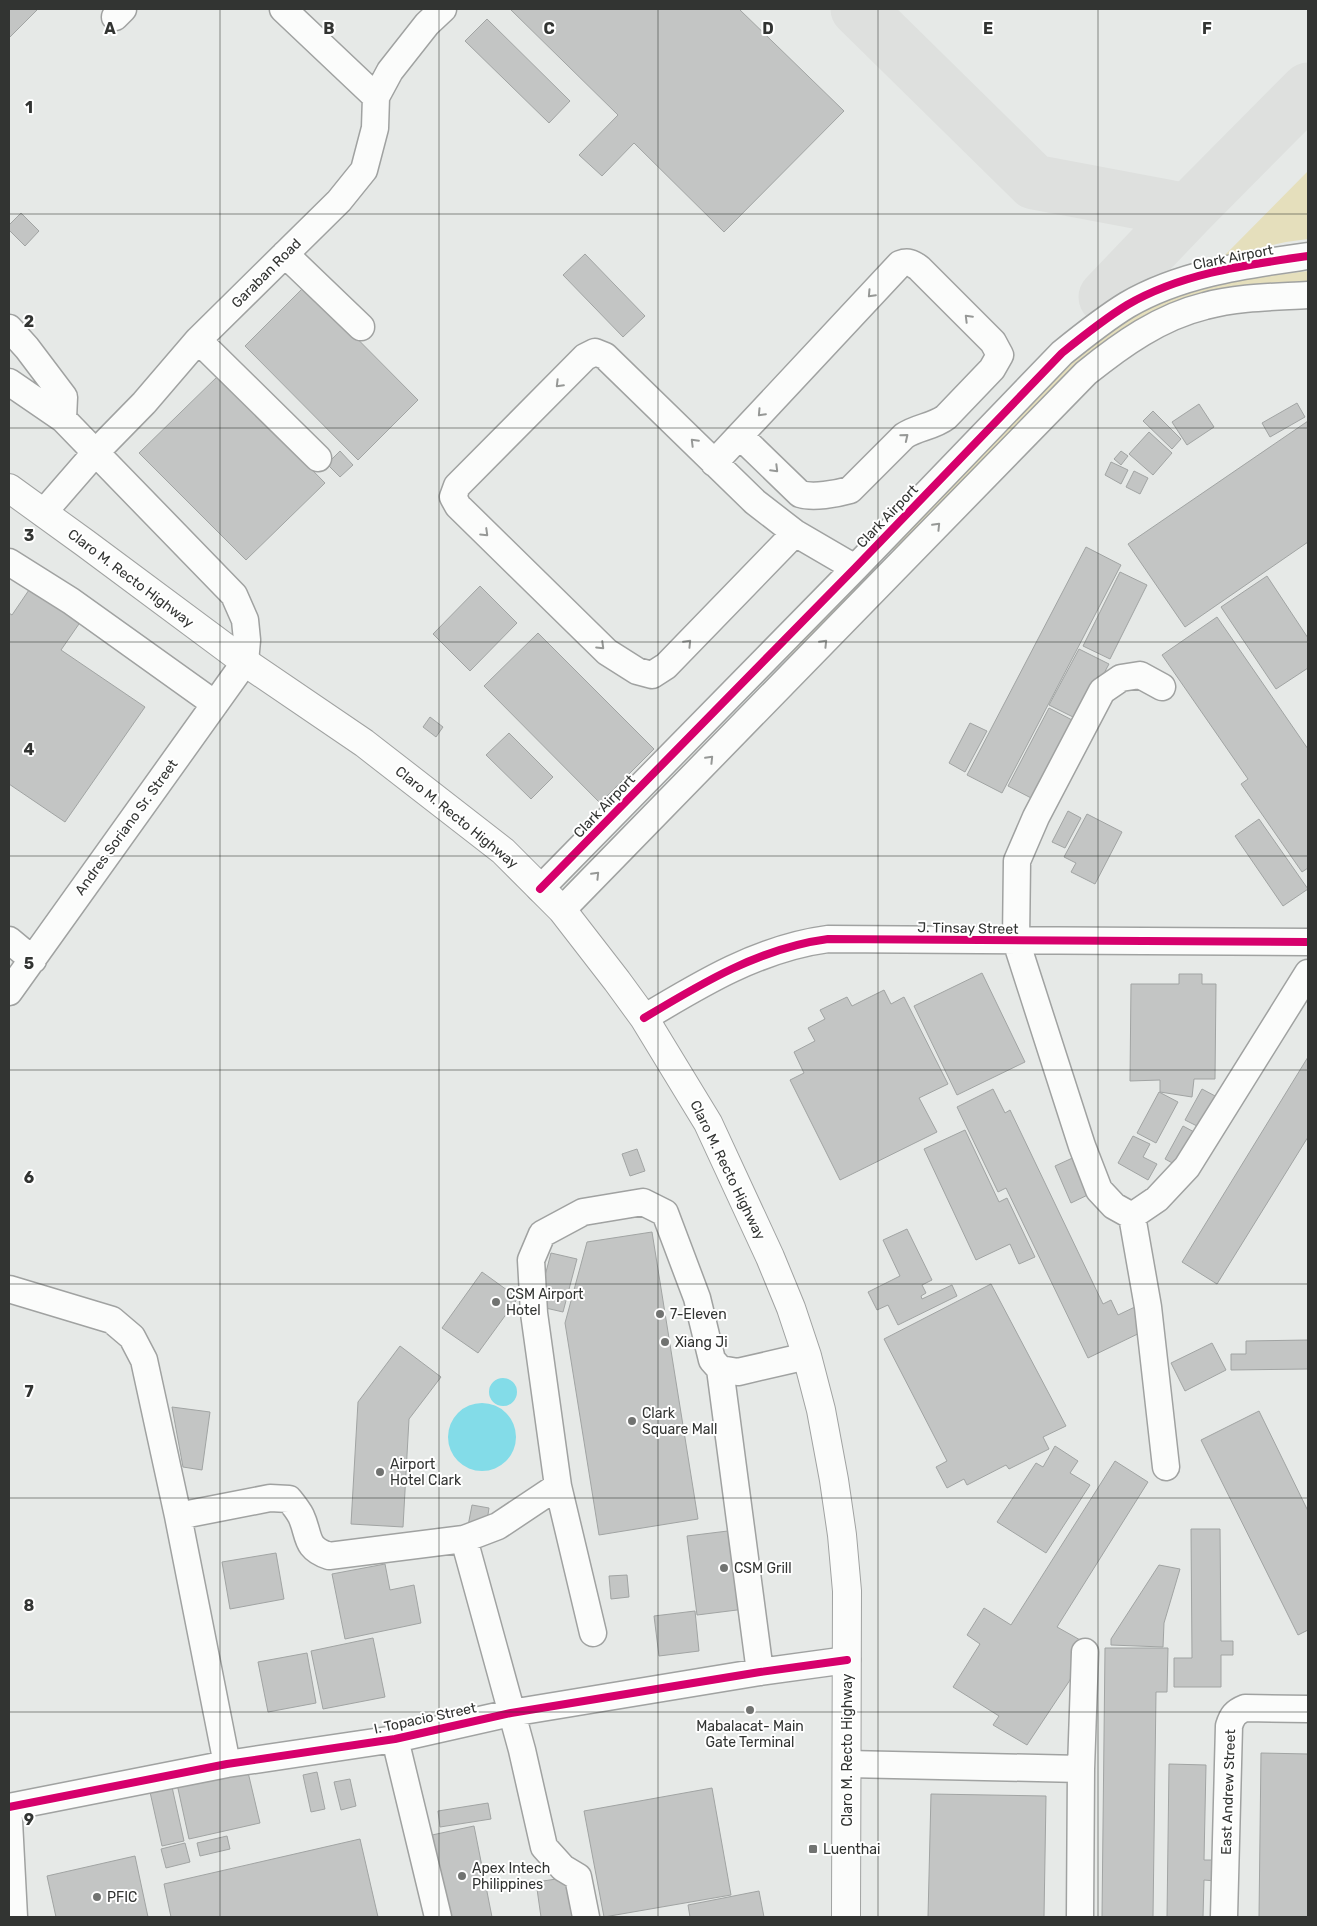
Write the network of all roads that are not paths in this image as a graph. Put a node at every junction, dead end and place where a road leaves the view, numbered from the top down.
1 (283, 9) edge
2 (442, 9) edge
3 (376, 97) junction
4 (285, 254) junction
5 (1308, 256) edge
6 (1308, 295) edge
7 (361, 327) dead end
8 (9, 328) edge
9 (198, 340) junction
10 (9, 382) edge
11 (63, 419) junction
12 (740, 436) junction
13 (96, 452) junction
14 (318, 458) dead end
15 (714, 462) junction
16 (9, 488) edge
17 (43, 513) junction
18 (794, 533) junction
19 (864, 559) junction
20 (9, 562) edge
21 (894, 571) junction
22 (245, 662) junction
23 (1162, 687) dead end
24 (215, 704) junction
25 (540, 888) junction
26 (562, 910) junction
27 (9, 940) edge
28 (1016, 941) junction
29 (1308, 942) edge
30 (33, 960) junction
31 (1308, 974) edge
32 (9, 992) edge
33 (644, 1018) junction
34 (1132, 1216) junction
35 (9, 1289) edge
36 (796, 1358) junction
37 (729, 1370) junction
38 (1166, 1466) dead end
39 (558, 1486) junction
40 (178, 1516) junction
41 (464, 1539) junction
42 (593, 1633) dead end
43 (1085, 1652) dead end
44 (847, 1660) junction
45 (760, 1672) junction
46 (1308, 1709) edge
47 (511, 1713) junction
48 (395, 1739) junction
49 (227, 1764) junction
50 (847, 1764) junction
51 (1081, 1769) junction
52 (9, 1807) edge
53 (9, 1821) edge
54 (14, 1917) edge
55 (438, 1917) edge
56 (586, 1917) edge
57 (846, 1917) edge
58 (1080, 1917) edge
59 (1224, 1917) edge

1 - 3 street
2 - 3 street, Garaban Road
3 - 4 street, Garaban Road
4 - 7 street
4 - 9 street, Garaban Road
5 - 19 street, Clark Airport
21 -> 6 street
8 - 11 street
9 - 13 street, Garaban Road
9 - 14 street
10 - 11 street
11 - 13 street
12 -> 12 street
12 - 15 street
13 - 17 street, Garaban Road
13 - 22 street
15 - 18 street
15 -> 18 street
16 - 17 main road, Claro M. Recto Highway
17 - 22 main road, Claro M. Recto Highway
18 - 19 street
19 - 21 street
19 - 25 street, Clark Airport
20 - 24 street
26 -> 21 street
22 - 24 street, Andres Soriano Sr. Street
22 - 25 main road, Claro M. Recto Highway
23 - 28 street
24 - 30 street, Andres Soriano Sr. Street
25 - 26 main road, Claro M. Recto Highway
26 - 33 main road, Claro M. Recto Highway
27 - 30 street
28 - 29 street, J. Tinsay Street
28 - 33 street, J. Tinsay Street
28 - 34 street
30 - 32 street, Andres Soriano Sr. Street
31 - 34 street
33 - 36 main road, Claro M. Recto Highway
34 - 38 street
35 - 40 street
36 - 37 street
36 - 44 main road, Claro M. Recto Highway
37 - 39 street
37 - 45 street
39 - 41 street
39 - 42 street
40 - 41 street
40 - 49 street
41 - 47 street
43 - 51 street
44 - 45 street, I. Topacio Street
44 - 50 main road, Claro M. Recto Highway
45 - 47 street, I. Topacio Street
46 - 59 street, East Andrew Street
47 - 48 street, I. Topacio Street
47 - 56 street
48 - 49 street, I. Topacio Street
48 - 55 street
49 - 52 street, I. Topacio Street
50 - 51 street
50 - 57 main road, Claro M. Recto Highway
51 - 58 street
53 - 54 street

